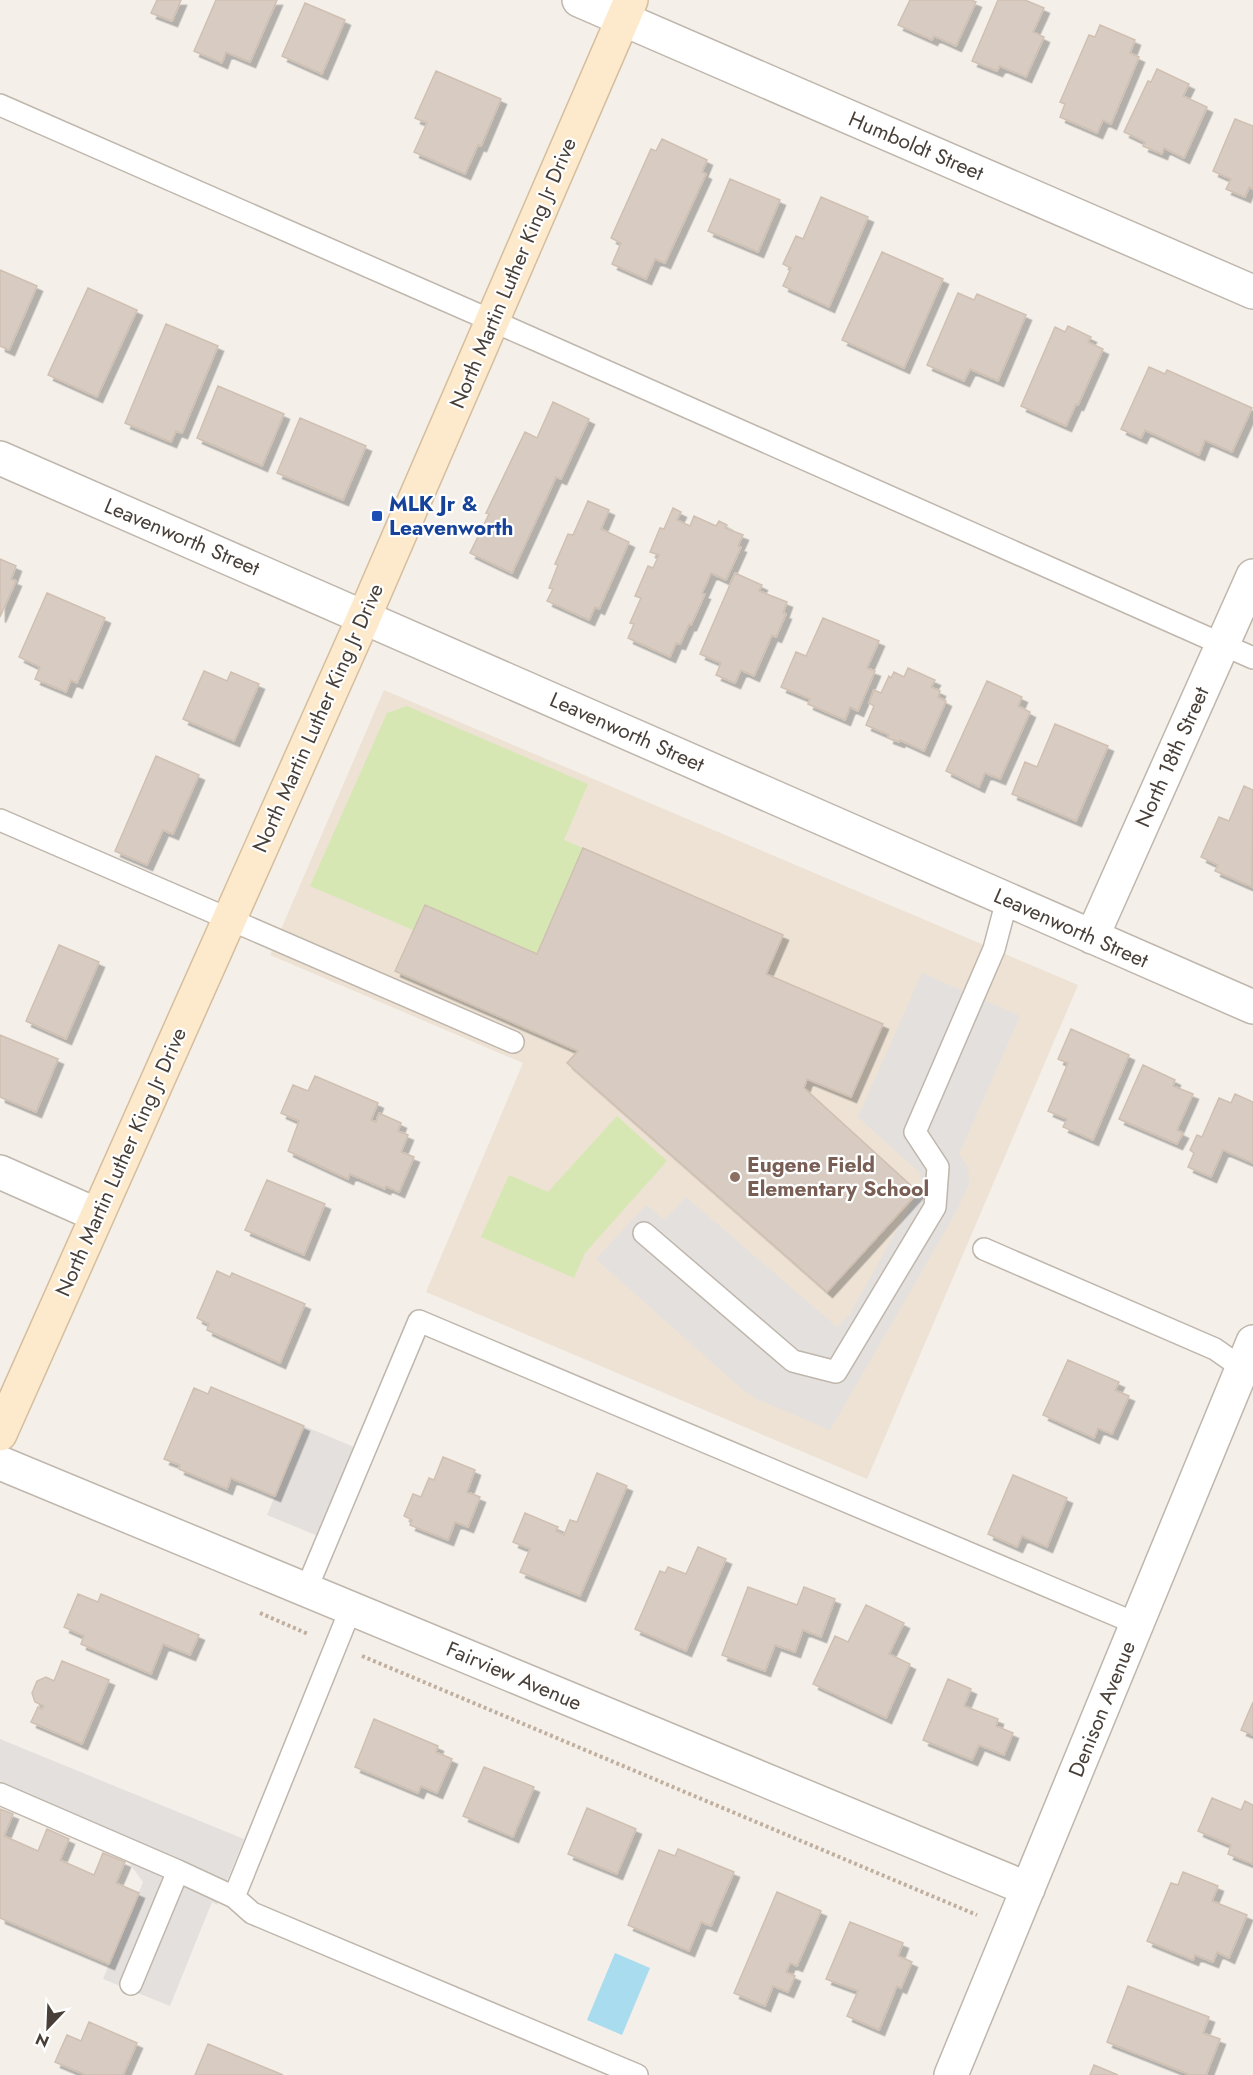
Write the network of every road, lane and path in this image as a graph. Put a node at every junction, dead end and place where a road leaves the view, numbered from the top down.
1 (579, 0) edge
2 (627, 10) edge
3 (0, 105) edge
4 (1253, 292) edge
5 (492, 320) junction
6 (0, 458) edge
7 (1253, 576) edge
8 (364, 616) junction
9 (1222, 644) junction
10 (1253, 658) edge
11 (0, 820) edge
12 (1006, 900) junction
13 (229, 919) junction
14 (1092, 937) junction
15 (1253, 1007) edge
16 (513, 1042) dead end
17 (0, 1172) edge
18 (97, 1215) junction
19 (644, 1233) dead end
20 (984, 1249) dead end
21 (1249, 1361) edge
22 (0, 1434) edge
23 (0, 1462) edge
24 (306, 1590) junction
25 (351, 1608) junction
26 (249, 1609) dead end
27 (1137, 1624) junction
28 (336, 1646) junction
29 (0, 1794) edge
30 (178, 1871) junction
31 (1028, 1889) junction
32 (234, 1897) junction
33 (1011, 1930) junction
34 (131, 1984) dead end
35 (637, 2075) edge
36 (951, 2075) edge

1 - 2 street, Humboldt Street
2 - 4 street, Humboldt Street
2 - 5 street, North Martin Luther King Jr Drive
3 - 5 lane
5 - 8 street, North Martin Luther King Jr Drive
5 - 9 lane
6 - 8 street, Leavenworth Street
7 - 9 street, North 18th Street
8 - 12 street, Leavenworth Street
8 - 13 street, North Martin Luther King Jr Drive
9 - 10 lane
9 - 14 street, North 18th Street
11 - 13 lane
12 - 14 street, Leavenworth Street
12 - 19 lane
13 - 16 lane
13 - 18 street, North Martin Luther King Jr Drive
14 - 15 street, Leavenworth Street
17 - 18 street
18 - 22 street, North Martin Luther King Jr Drive
20 - 21 lane
21 - 27 street, Denison Avenue
23 - 24 street, Fairview Avenue
24 - 25 street, Fairview Avenue
24 - 27 lane
25 - 28 lane
25 - 31 street, Fairview Avenue
26 - 28 path
27 - 31 street, Denison Avenue
28 - 32 lane
28 - 33 path
29 - 30 lane
30 - 32 lane
30 - 34 lane
31 - 33 street, Denison Avenue
32 - 35 lane
33 - 36 street, Denison Avenue

